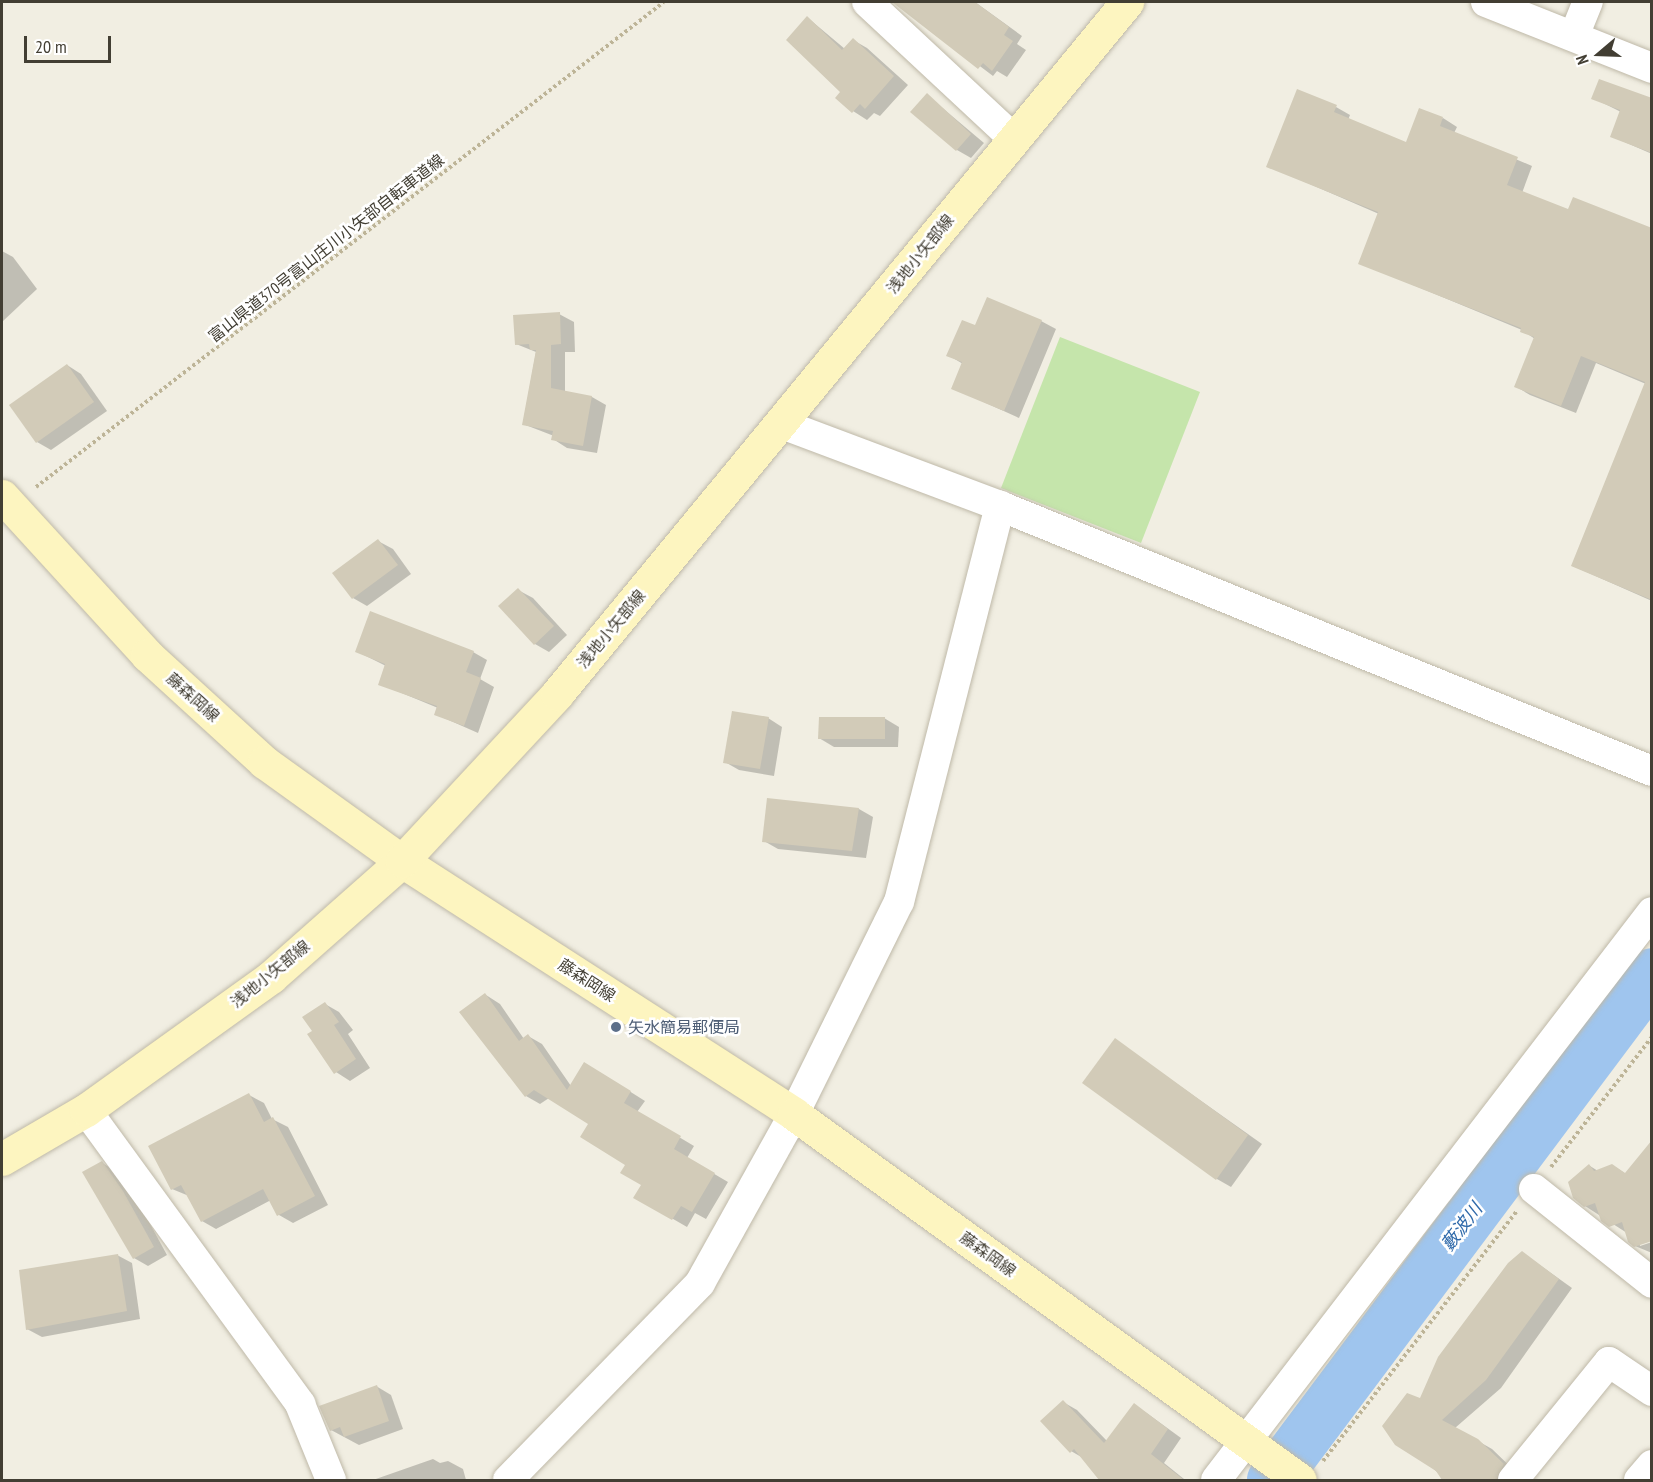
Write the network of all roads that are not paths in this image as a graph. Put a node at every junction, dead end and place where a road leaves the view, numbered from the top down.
1 (867, 2) edge
2 (1127, 2) edge
3 (1486, 2) edge
4 (1588, 2) edge
5 (1574, 36) junction
6 (1652, 68) edge
7 (1014, 139) junction
8 (782, 424) junction
9 (6, 502) edge
10 (1000, 506) junction
11 (1652, 771) edge
12 (402, 861) junction
13 (1652, 912) edge
14 (86, 1110) junction
15 (794, 1114) junction
16 (2, 1159) edge
17 (1534, 1189) road end
18 (1652, 1283) edge
19 (1652, 1391) edge
20 (1247, 1441) junction
21 (1652, 1465) edge
22 (1308, 1476) edge
23 (331, 1480) edge
24 (508, 1480) edge
25 (1216, 1480) edge
26 (1513, 1480) edge
27 (1639, 1480) edge

1 - 7 street
2 - 7 main road, 浅地小矢部線
3 - 5 street
4 - 5 street
5 - 6 street
7 - 8 main road, 浅地小矢部線
8 - 10 street
8 - 12 main road, 浅地小矢部線
9 - 12 main road, 藤森岡線
10 - 11 street
10 - 15 street
12 - 14 main road, 浅地小矢部線
12 - 15 main road, 藤森岡線
13 - 20 street
14 - 16 main road, 浅地小矢部線
14 - 23 street
15 - 20 main road, 藤森岡線
15 - 24 street
17 - 18 street
19 - 26 street
20 - 22 main road, 藤森岡線
20 - 25 street
21 - 27 street

